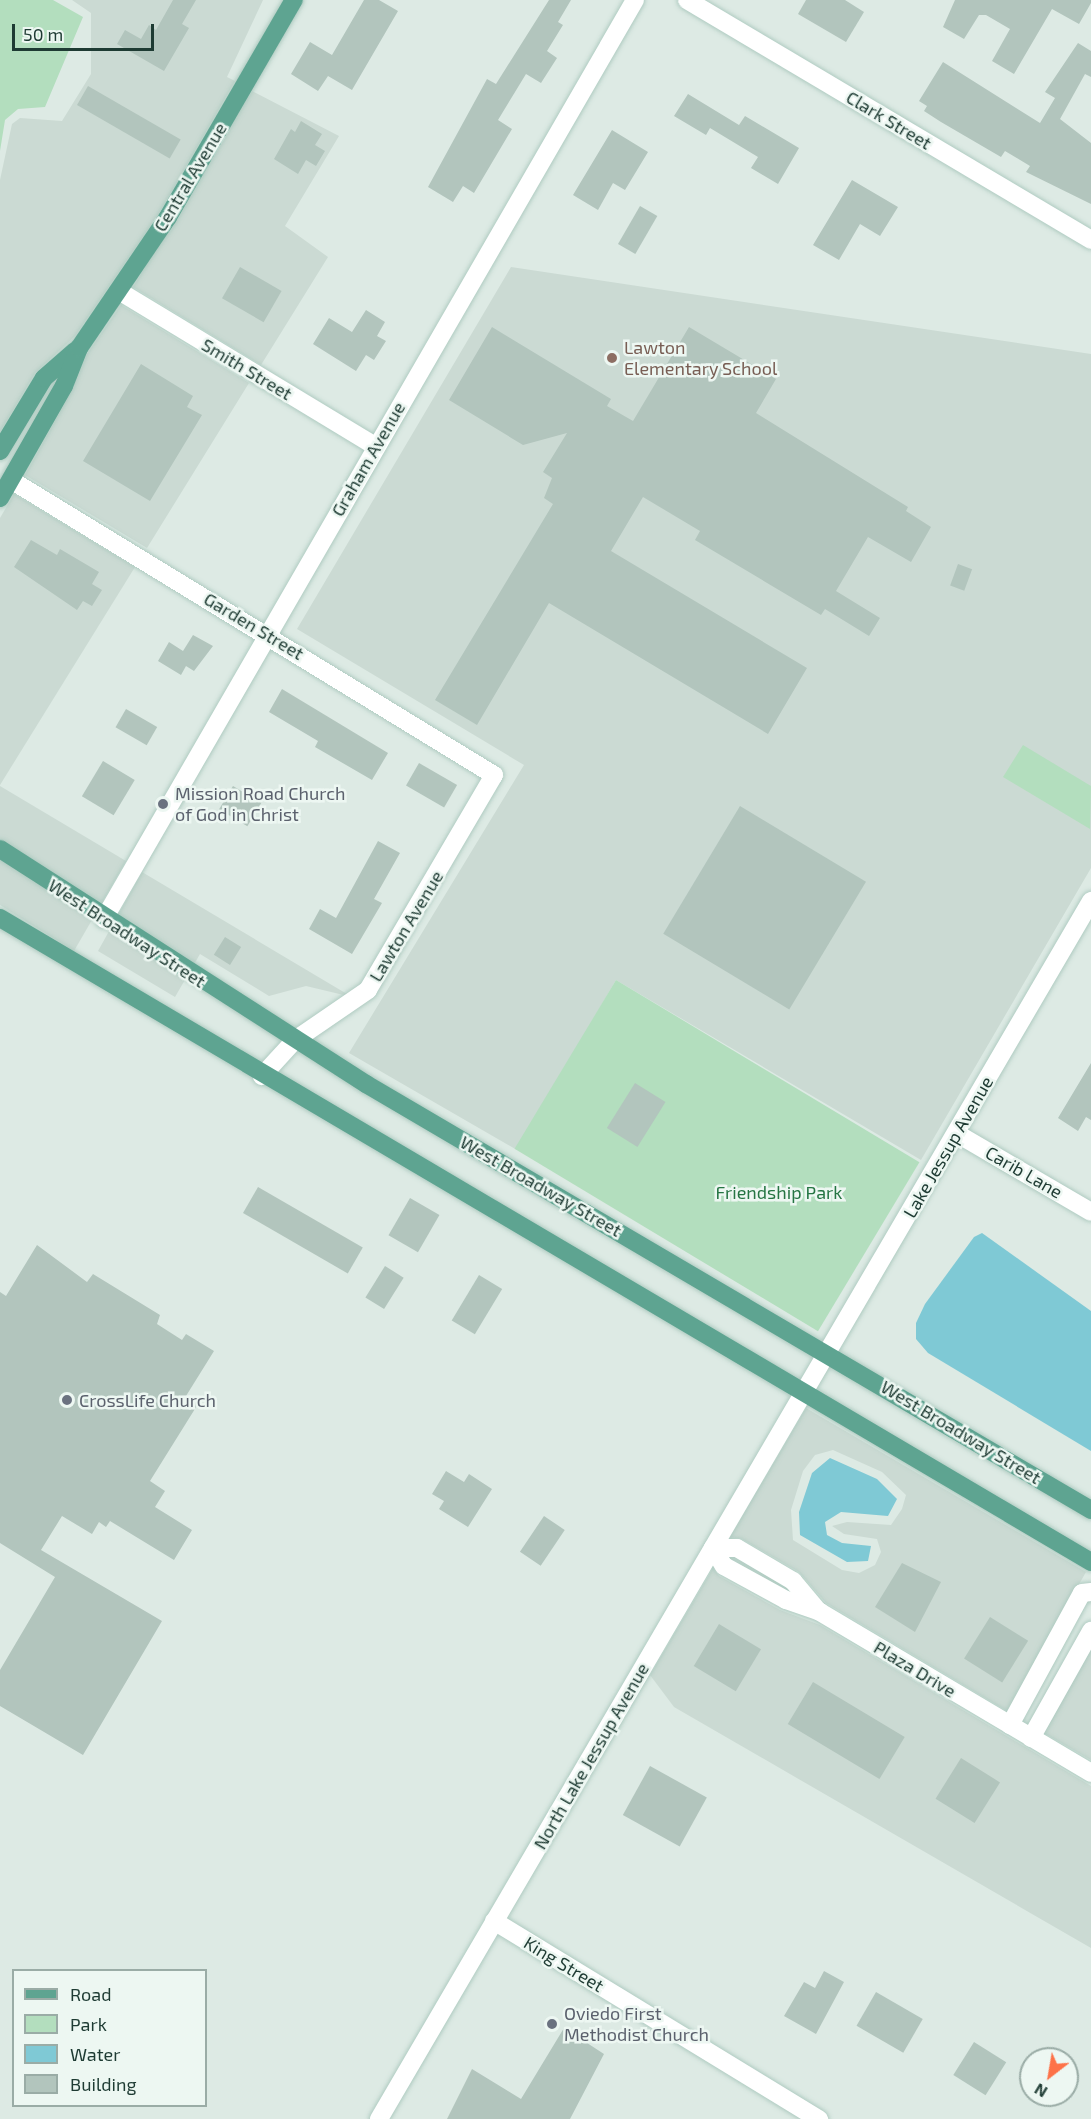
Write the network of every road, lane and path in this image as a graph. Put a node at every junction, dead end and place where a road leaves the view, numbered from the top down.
1 (294, 0) edge
2 (635, 0) edge
3 (687, 0) edge
4 (1091, 240) edge
5 (119, 291) junction
6 (79, 348) junction
7 (375, 446) junction
8 (0, 451) edge
9 (11, 480) junction
10 (0, 498) edge
11 (269, 635) junction
12 (495, 776) joint
13 (0, 849) edge
14 (1091, 901) edge
15 (0, 918) edge
16 (104, 919) junction
17 (295, 1040) junction
18 (262, 1076) junction
19 (956, 1134) junction
20 (1091, 1212) edge
21 (827, 1353) junction
22 (803, 1393) junction
23 (1091, 1509) edge
24 (713, 1548) junction
25 (1091, 1562) edge
26 (1091, 1592) edge
27 (1091, 1631) edge
28 (1010, 1725) junction
29 (1030, 1738) junction
30 (1091, 1773) edge
31 (494, 1921) junction
32 (379, 2119) edge
33 (819, 2119) edge

1 - 5 main road, Central Avenue
2 - 7 street, Graham Avenue
3 - 4 street, Clark Street
5 - 6 main road, Central Avenue
5 - 7 street, Smith Street
6 - 8 main road, Central Avenue
6 - 9 main road, Central Avenue
7 - 11 street, Graham Avenue
9 - 10 main road, Central Avenue
9 - 11 street, Garden Street
11 - 12 street, Garden Street
11 - 16 street, Graham Avenue
12 - 17 street, Lawton Avenue
13 - 16 main road, West Broadway Street
14 - 19 street, Lake Jessup Avenue
15 - 18 main road
16 - 17 main road, West Broadway Street
17 - 18 street, Lawton Avenue
17 - 21 main road, West Broadway Street
18 - 22 main road
19 - 20 street, Carib Lane
19 - 21 street, Lake Jessup Avenue
21 - 22 street, Lake Jessup Avenue
21 - 23 main road, West Broadway Street
22 - 24 street, North Lake Jessup Avenue
22 - 25 main road
24 - 28 street, Plaza Drive
24 - 31 street, North Lake Jessup Avenue
26 - 28 street
27 - 29 street
28 - 29 street, Plaza Drive
29 - 30 street, Plaza Drive
31 - 32 street, North Lake Jessup Avenue
31 - 33 street, King Street

